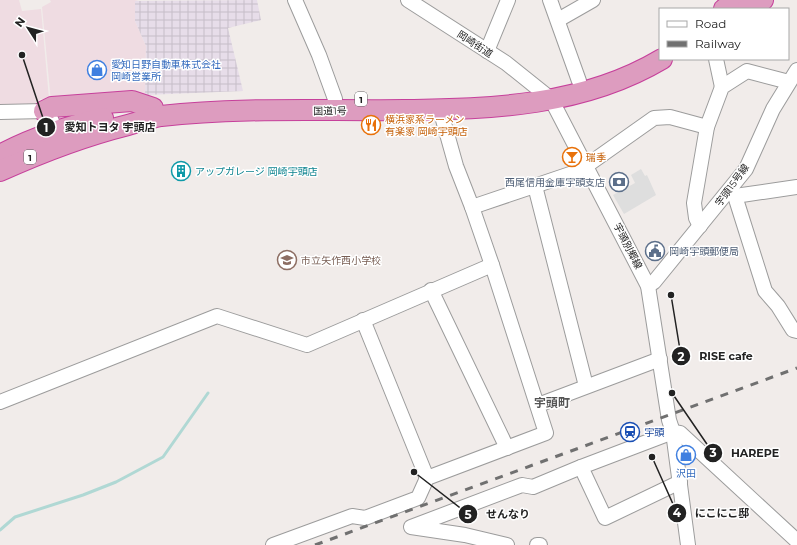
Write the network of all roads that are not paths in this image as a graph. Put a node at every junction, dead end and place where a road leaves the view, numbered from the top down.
1 (295, 0) edge
2 (408, 0) edge
3 (508, 0) edge
4 (550, 0) edge
5 (593, 0) edge
6 (740, 0) edge
7 (763, 0) edge
8 (726, 8) edge
9 (749, 8) edge
10 (558, 20) junction
11 (659, 47) edge
12 (487, 51) junction
13 (660, 60) edge
14 (716, 60) edge
15 (797, 70) edge
16 (579, 81) junction
17 (789, 82) junction
18 (722, 87) junction
19 (546, 94) junction
20 (336, 99) junction
21 (153, 108) junction
22 (440, 109) junction
23 (44, 111) junction
24 (0, 112) edge
25 (707, 127) junction
26 (59, 137) junction
27 (0, 155) edge
28 (586, 165) junction
29 (0, 171) edge
30 (535, 186) junction
31 (797, 188) edge
32 (732, 194) junction
33 (472, 207) junction
34 (700, 226) junction
35 (492, 265) junction
36 (648, 286) junction
37 (431, 290) junction
38 (363, 320) junction
39 (797, 331) edge
40 (660, 360) junction
41 (586, 386) junction
42 (0, 402) edge
43 (538, 405) junction
44 (671, 426) junction
45 (507, 448) junction
46 (581, 467) junction
47 (427, 478) junction
48 (680, 482) junction
49 (797, 541) edge
50 (273, 545) edge
51 (507, 545) edge
52 (688, 545) edge

1 - 20 street
2 - 12 street, 岡崎街道
3 - 12 street
4 - 10 street
5 - 10 street
6 - 8 highway
7 - 9 highway
10 - 16 street
11 - 16 highway, 国道1号 / 1
12 - 19 street, 岡崎街道
13 - 19 highway, 国道1号 / 1
14 - 18 street
15 - 17 street, 宇頭15号線
16 - 19 highway, 国道1号 / 1
17 - 18 street
17 - 32 street, 宇頭15号線
18 - 25 street
19 - 20 highway, 国道1号 / 1
19 - 22 highway, 国道1号 / 1
19 - 28 street, 宇頭別郷線
20 - 21 highway, 国道1号 / 1
21 - 23 highway
21 - 26 highway, 国道1号 / 1
22 - 26 highway, 国道1号 / 1
22 - 33 street
23 - 24 street
23 - 26 street
25 - 28 street
25 - 34 street
26 - 27 highway, 国道1号 / 1
26 - 29 highway, 国道1号 / 1
28 - 30 street
28 - 36 street, 宇頭別郷線
30 - 33 street
30 - 41 street
31 - 32 street
32 - 34 street, 宇頭15号線
32 - 39 street
33 - 35 street
34 - 36 street, 宇頭15号線
35 - 37 street
35 - 43 street
36 - 40 street, 宇頭別郷線
37 - 38 street
37 - 45 street
38 - 42 street
38 - 47 street
40 - 41 street
40 - 44 street, 宇頭別郷線
41 - 43 street
43 - 45 street
44 - 46 street
44 - 48 street, 宇頭別郷線
44 - 49 street
45 - 47 street
46 - 48 street
46 - 51 street
47 - 50 street
48 - 52 street, 宇頭別郷線

